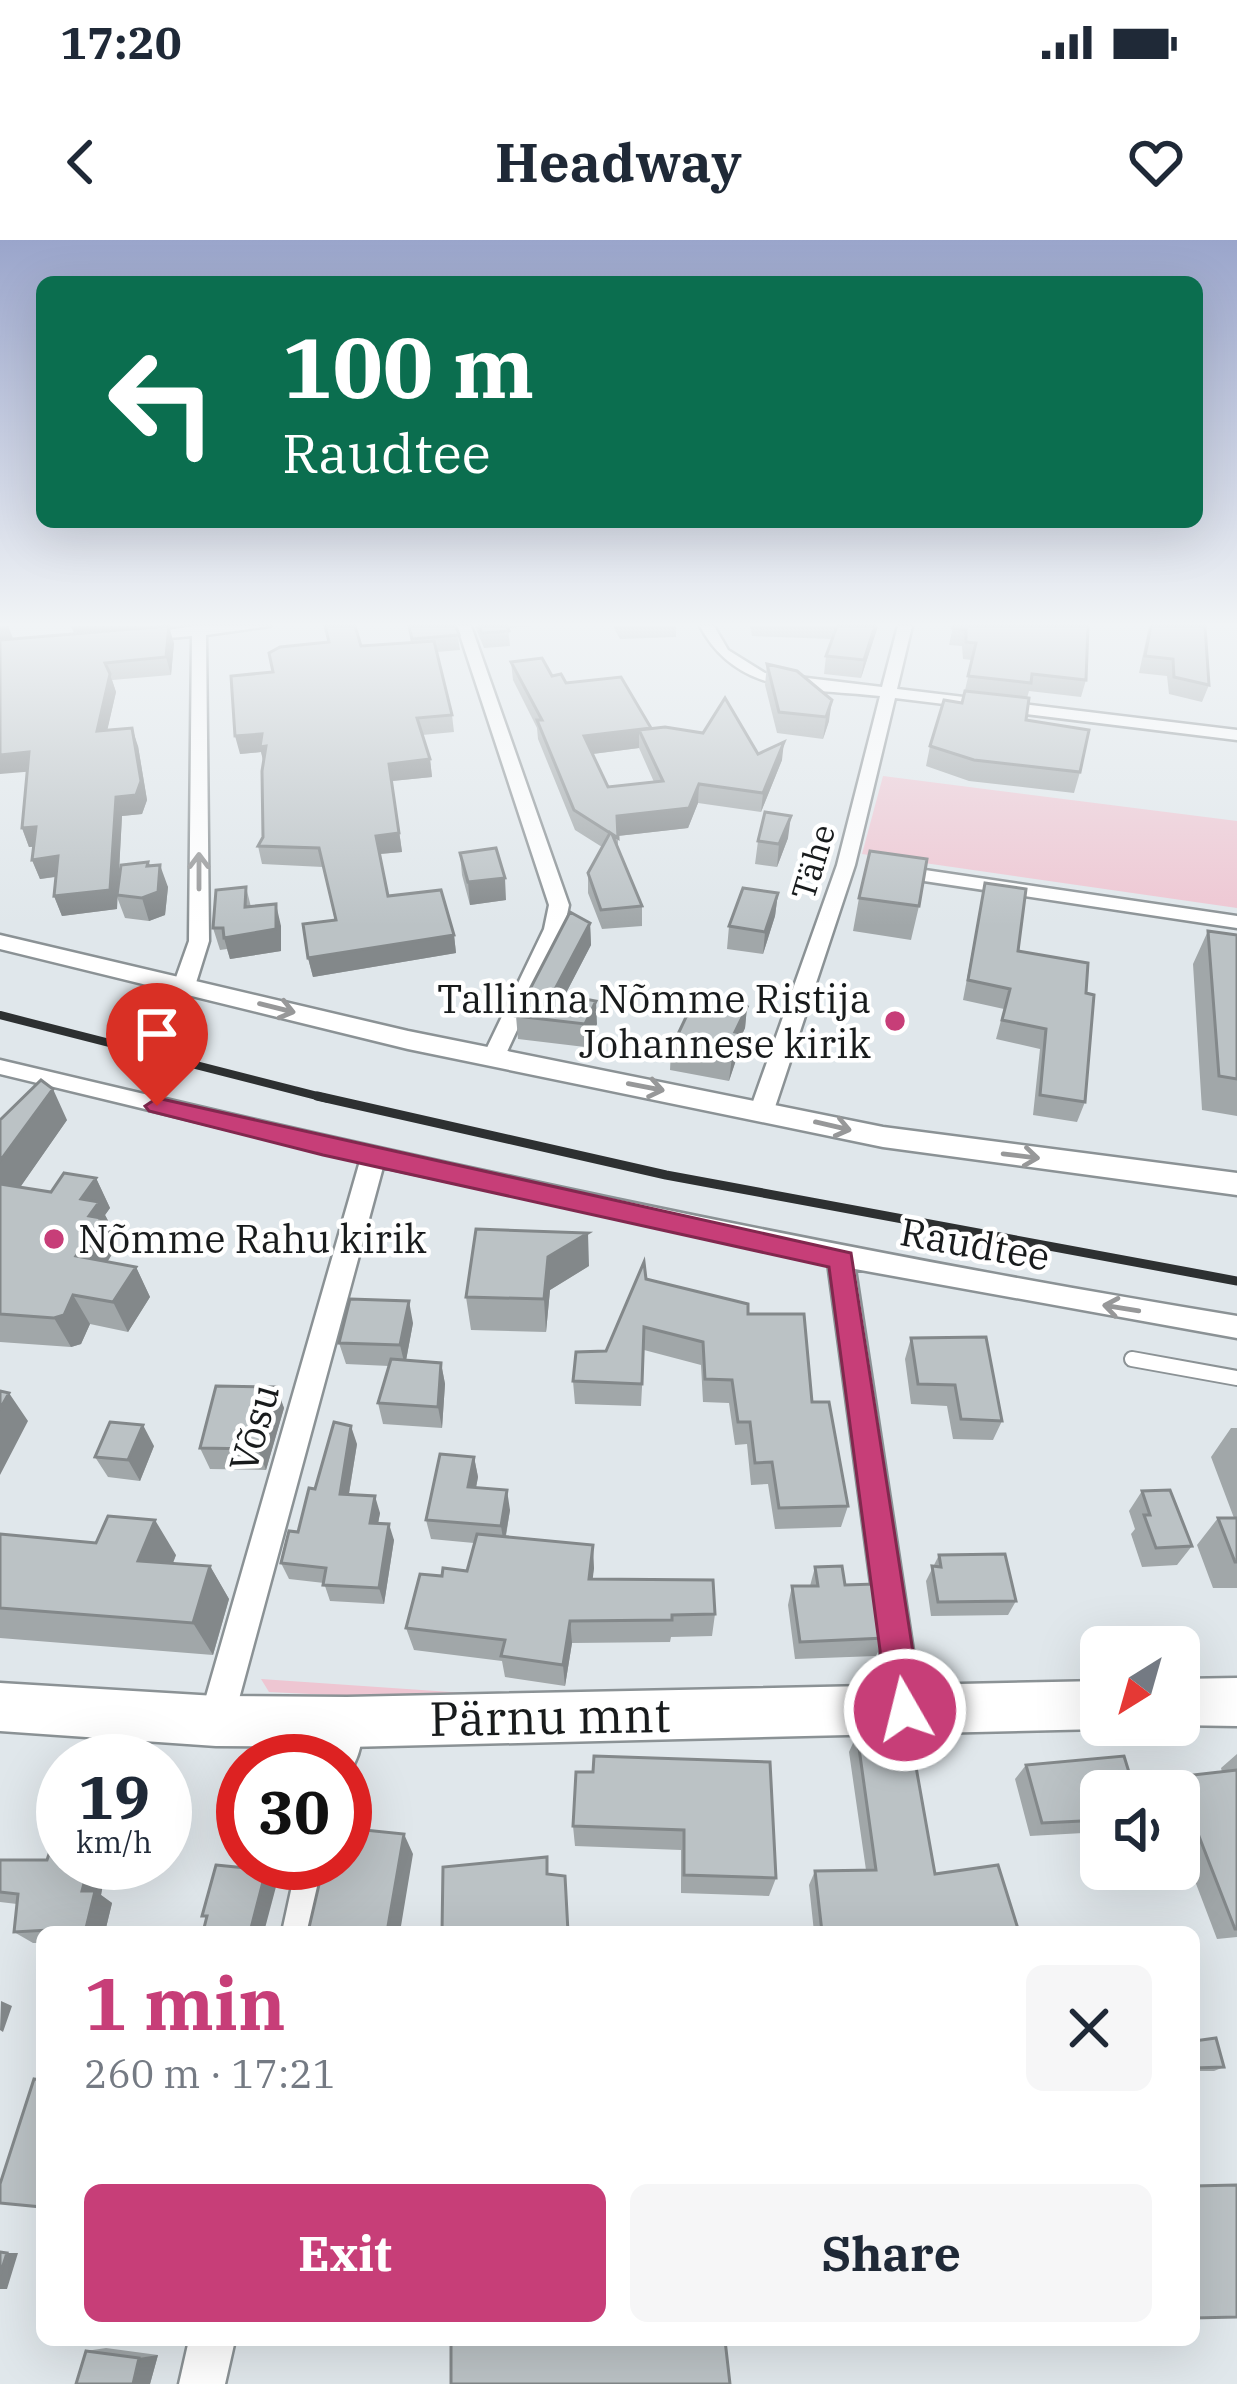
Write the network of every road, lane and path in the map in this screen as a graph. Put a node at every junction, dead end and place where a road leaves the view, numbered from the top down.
1 (199, 726) edge
2 (498, 726) edge
3 (879, 726) edge
4 (1161, 726) edge
5 (1237, 735) edge
6 (846, 865) junction
7 (1237, 922) edge
8 (0, 942) edge
9 (184, 986) junction
10 (494, 1056) junction
11 (0, 1067) edge
12 (762, 1110) junction
13 (373, 1158) junction
14 (1237, 1184) edge
15 (841, 1260) junction
16 (1237, 1327) edge
17 (1132, 1359) dead end
18 (1237, 1378) edge
19 (1237, 1702) edge
20 (1200, 1703) edge
21 (1080, 1706) edge
22 (0, 1707) edge
23 (905, 1710) junction
24 (216, 1721) junction
25 (294, 1734) edge
26 (372, 1740) edge
27 (310, 1890) edge
28 (302, 1926) edge
29 (211, 2346) edge
30 (202, 2384) edge

9 -> 1 street
2 - 10 street
3 - 6 street, Tähe
4 - 5 street
6 - 7 street
6 - 12 street, Tähe
8 - 9 street
9 -> 10 street
10 -> 12 street
11 - 13 street, Raudtee
12 -> 14 street
13 - 15 street, Raudtee
13 - 24 street, Võsu
16 -> 15 street, Raudtee
15 - 23 street
17 - 18 lane
19 - 20 main road
21 - 23 main road, Pärnu mnt
22 - 24 main road, Pärnu mnt
23 - 26 main road, Pärnu mnt
24 - 25 main road, Pärnu mnt
27 - 28 street
29 - 30 street

